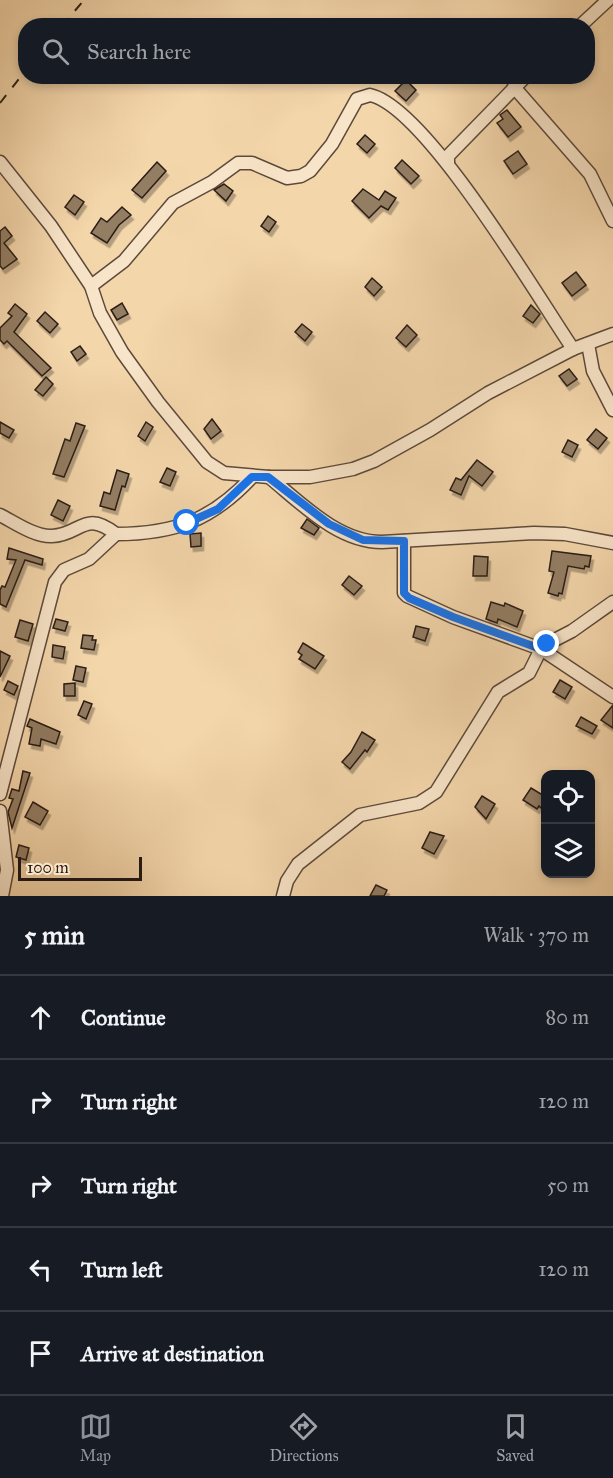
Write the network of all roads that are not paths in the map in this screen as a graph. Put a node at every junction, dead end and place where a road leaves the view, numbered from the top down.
1 (608, 0) edge
2 (589, 18) edge
3 (517, 84) edge
4 (514, 87) junction
5 (0, 162) edge
6 (448, 163) junction
7 (613, 221) edge
8 (91, 286) junction
9 (613, 334) edge
10 (588, 344) junction
11 (573, 349) junction
12 (613, 410) edge
13 (252, 477) junction
14 (268, 477) junction
15 (0, 515) edge
16 (116, 534) junction
17 (404, 541) junction
18 (613, 543) edge
19 (613, 602) edge
20 (541, 649) junction
21 (613, 697) edge
22 (0, 794) edge
23 (0, 812) edge
24 (4, 869) edge
25 (2, 896) edge
26 (283, 896) edge

1 - 2 street
3 - 4 street
4 - 6 street
4 - 7 street
5 - 8 street
6 - 8 street
6 - 11 street
8 - 13 street
9 - 10 street
10 - 11 street
10 - 12 street
11 - 14 street
13 - 14 street
13 - 16 street
14 - 17 street
15 - 16 street
16 - 22 street
17 - 18 street
17 - 20 street
19 - 20 street
20 - 21 street
20 - 26 street
23 - 24 street
24 - 25 street

